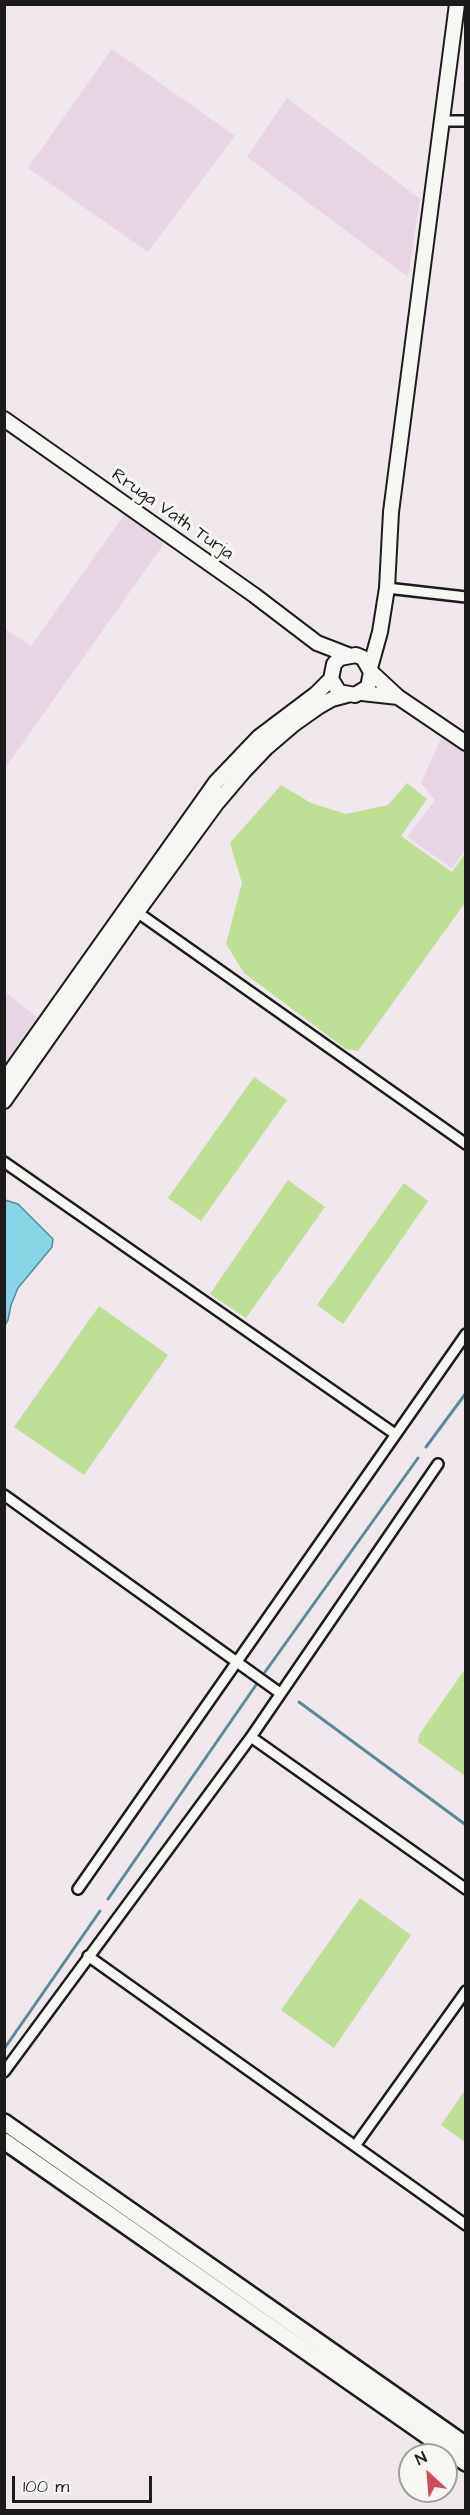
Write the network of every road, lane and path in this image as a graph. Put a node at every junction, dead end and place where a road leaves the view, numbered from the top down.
1 (457, 4) edge
2 (442, 121) junction
3 (465, 121) edge
4 (4, 419) edge
5 (387, 588) junction
6 (465, 597) edge
7 (380, 632) junction
8 (317, 643) junction
9 (350, 655) junction
10 (371, 670) junction
11 (331, 675) junction
12 (362, 693) junction
13 (347, 695) junction
14 (398, 697) junction
15 (465, 743) edge
16 (137, 912) junction
17 (4, 1081) edge
18 (4, 1101) edge
19 (465, 1144) edge
20 (4, 1162) edge
21 (465, 1334) edge
22 (395, 1434) junction
23 (438, 1464) dead end
24 (4, 1494) edge
25 (238, 1662) junction
26 (280, 1693) junction
27 (250, 1737) junction
28 (465, 1888) edge
29 (78, 1889) dead end
30 (88, 1956) junction
31 (465, 1991) edge
32 (4, 2072) edge
33 (4, 2122) edge
34 (4, 2141) edge
35 (355, 2146) junction
36 (465, 2225) edge
37 (465, 2445) edge
38 (465, 2463) edge

1 - 2 street
2 - 3 street
2 - 5 street
4 - 8 street, Rruga Vath Turja
5 - 6 street
5 - 7 street
7 - 9 street
7 - 10 street
8 - 9 street, Rruga Vath Turja
8 - 11 street, Rruga Vath Turja
9 - 10 street, Rruga Vath Turja
9 - 11 street
10 - 12 street
10 - 14 street, Rruga Vath Turja
11 - 13 street, Rruga Vath Turja
11 - 17 street
12 - 13 street, Rruga Vath Turja
12 - 14 street, Rruga Vath Turja
13 - 16 street
14 - 15 street, Rruga Vath Turja
16 - 18 street
16 - 19 street
20 - 22 street
21 - 22 street
22 - 25 street
23 - 26 street
24 - 25 street
25 - 26 street
25 - 29 street
26 - 27 street
27 - 28 street
27 - 30 street
30 - 32 street
30 - 35 street
31 - 35 street
33 - 37 main road
34 - 38 main road
35 - 36 street

